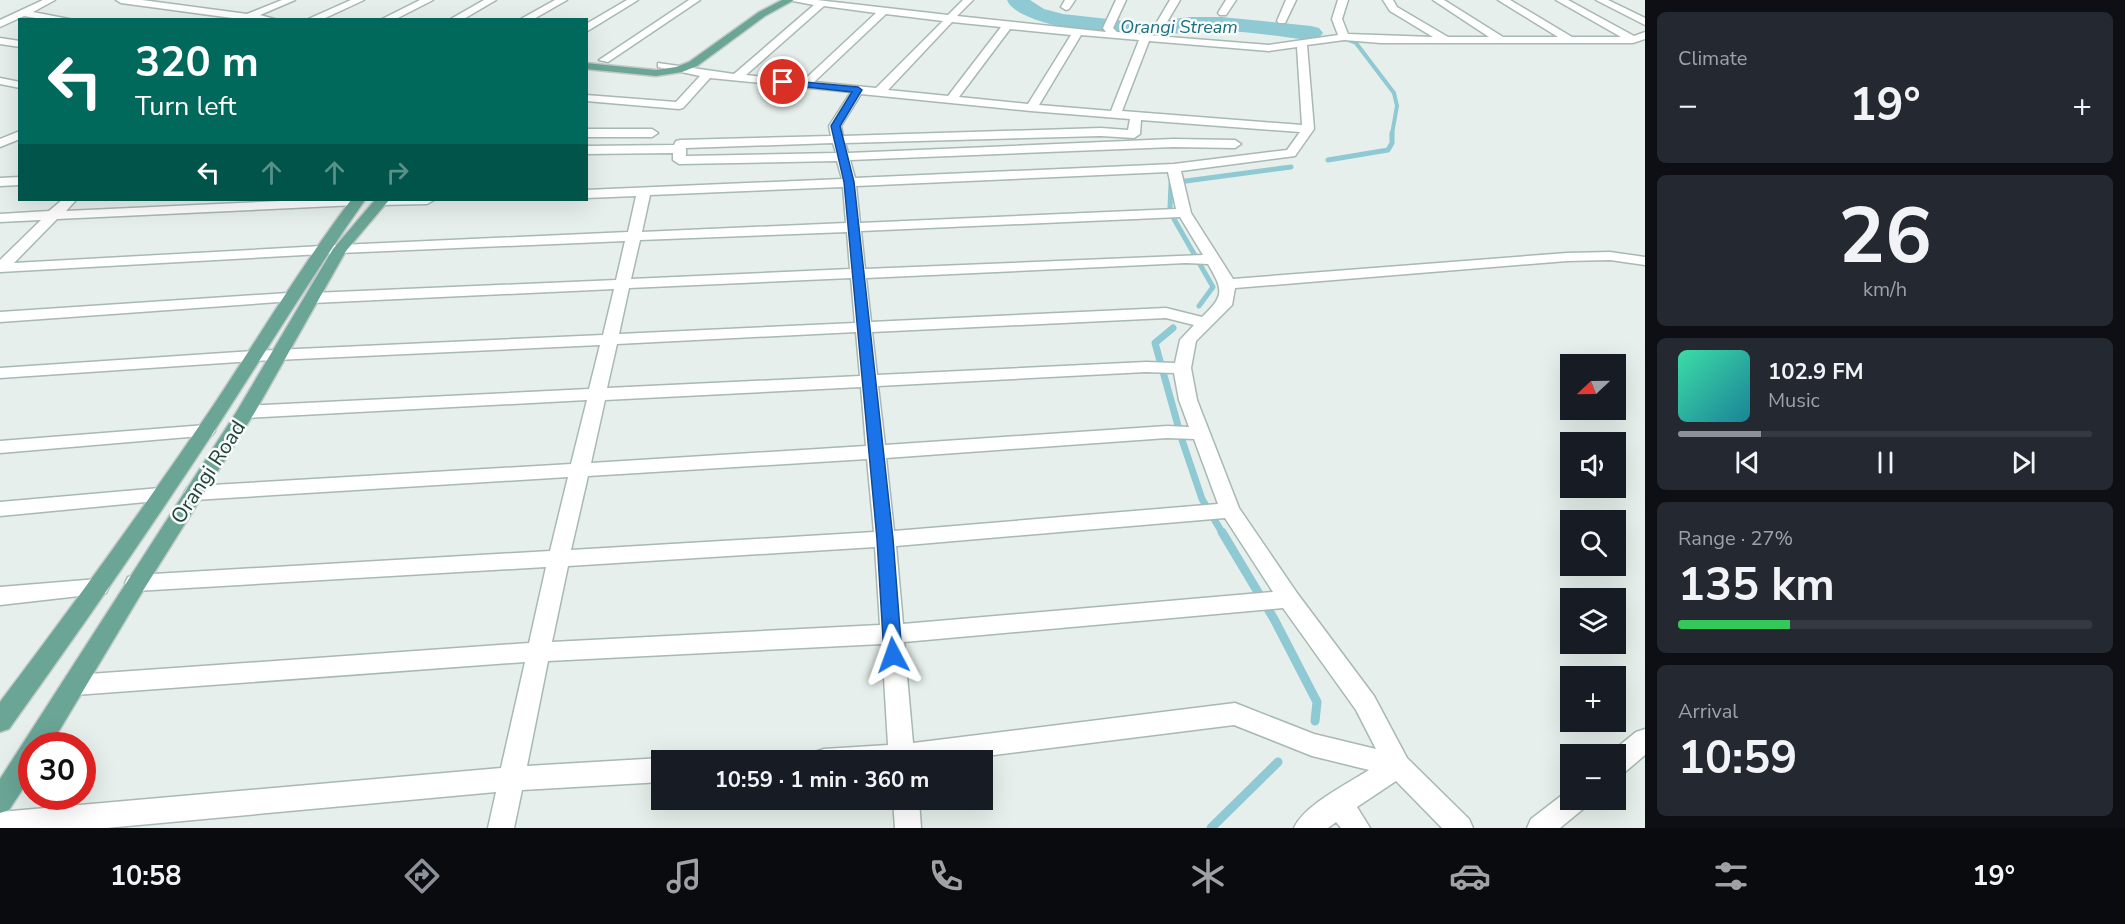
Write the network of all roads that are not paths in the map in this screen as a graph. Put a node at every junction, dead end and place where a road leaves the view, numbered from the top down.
1 (50, 0) edge
2 (121, 0) edge
3 (167, 0) edge
4 (290, 0) edge
5 (359, 0) edge
6 (428, 0) edge
7 (491, 0) edge
8 (562, 0) edge
9 (633, 0) edge
10 (695, 0) edge
11 (774, 0) edge
12 (791, 0) edge
13 (853, 0) edge
14 (918, 0) edge
15 (968, 0) edge
16 (1121, 0) edge
17 (1175, 0) edge
18 (1231, 0) edge
19 (1291, 0) edge
20 (1343, 0) edge
21 (1388, 0) edge
22 (1438, 0) edge
23 (1503, 0) edge
24 (1561, 0) edge
25 (1601, 0) edge
26 (821, 4) junction
27 (154, 5) junction
28 (844, 7) junction
29 (882, 12) junction
30 (23, 13) junction
31 (1223, 13) dead end
32 (200, 15) edge
33 (905, 15) junction
34 (249, 16) junction
35 (56, 18) edge
36 (261, 18) edge
37 (316, 18) edge
38 (389, 18) edge
39 (458, 18) edge
40 (528, 18) edge
41 (947, 19) junction
42 (1282, 21) dead end
43 (1645, 22) edge
44 (0, 24) edge
45 (1007, 26) junction
46 (588, 27) edge
47 (1111, 29) junction
48 (1163, 31) junction
49 (1078, 32) junction
50 (1645, 34) edge
51 (1344, 37) junction
52 (1145, 38) junction
53 (1446, 40) junction
54 (1501, 40) junction
55 (1570, 40) junction
56 (1633, 40) junction
57 (0, 41) edge
58 (1302, 43) junction
59 (18, 44) edge
60 (1645, 46) edge
61 (588, 58) edge
62 (604, 60) junction
63 (662, 65) junction
64 (588, 66) edge
65 (678, 70) junction
66 (708, 74) junction
67 (737, 77) junction
68 (0, 81) edge
69 (18, 85) edge
70 (806, 85) junction
71 (858, 90) junction
72 (879, 92) junction
73 (588, 98) edge
74 (951, 100) junction
75 (1031, 108) junction
76 (1116, 115) junction
77 (1136, 116) junction
78 (1308, 129) junction
79 (0, 131) edge
80 (588, 133) edge
81 (652, 133) dead end
82 (18, 135) edge
83 (18, 136) edge
84 (0, 143) edge
85 (1235, 144) dead end
86 (841, 149) junction
87 (588, 150) edge
88 (1174, 168) junction
89 (18, 181) edge
90 (0, 182) edge
91 (849, 182) junction
92 (644, 192) junction
93 (588, 194) edge
94 (68, 201) edge
95 (338, 201) edge
96 (356, 201) edge
97 (380, 201) edge
98 (1181, 212) junction
99 (52, 216) junction
100 (0, 218) edge
101 (853, 225) junction
102 (634, 235) junction
103 (320, 249) junction
104 (340, 249) junction
105 (1209, 259) junction
106 (1645, 261) edge
107 (0, 268) edge
108 (858, 273) junction
109 (622, 284) junction
110 (1228, 284) junction
111 (288, 298) junction
112 (313, 298) junction
113 (0, 316) edge
114 (1205, 323) junction
115 (863, 327) junction
116 (610, 340) junction
117 (279, 355) junction
118 (253, 356) junction
119 (1174, 368) junction
120 (0, 373) edge
121 (868, 380) junction
122 (597, 394) junction
123 (246, 412) junction
124 (206, 431) junction
125 (1193, 432) junction
126 (0, 447) edge
127 (876, 452) junction
128 (580, 470) junction
129 (194, 493) junction
130 (160, 495) junction
131 (0, 509) edge
132 (1223, 510) junction
133 (885, 539) junction
134 (559, 558) junction
135 (136, 583) junction
136 (98, 587) junction
137 (0, 596) edge
138 (1269, 600) junction
139 (891, 634) junction
140 (539, 652) junction
141 (75, 685) junction
142 (0, 721) edge
143 (45, 732) edge
144 (1645, 740) edge
145 (901, 750) edge
146 (963, 750) edge
147 (1626, 756) edge
148 (1398, 766) junction
149 (651, 771) edge
150 (18, 774) edge
151 (511, 779) junction
152 (0, 801) edge
153 (1338, 804) junction
154 (907, 810) edge
155 (1562, 810) edge
156 (0, 825) edge
157 (501, 828) edge
158 (908, 828) edge
159 (1307, 828) edge
160 (1357, 828) edge
161 (1460, 828) edge
162 (1540, 828) edge

1 - 30 street
2 - 27 street
3 - 27 street
4 - 34 street
5 - 37 street
6 - 38 street
7 - 39 street
8 - 40 street
9 - 46 street
10 - 62 street
11 - 63 main road
12 - 26 street
12 - 65 main road
13 - 28 street
14 - 33 street
15 - 41 street
16 - 47 street
17 - 48 street
18 - 31 street
19 - 42 street
20 - 51 street
21 - 53 street
22 - 54 street
23 - 55 street
24 - 56 street
25 - 43 street
26 - 28 street
26 - 67 street
27 - 32 street
28 - 29 street
29 - 33 street
29 - 70 street
30 - 35 street
30 - 44 street
32 - 34 street
33 - 41 street
34 - 36 street
41 - 45 street
41 - 72 street
45 - 49 street
45 - 74 street
47 - 49 street
47 - 52 street
48 - 52 street
48 - 58 street
49 - 75 street
50 - 56 street
51 - 53 street
51 - 58 street
52 - 76 street
53 - 54 street
54 - 55 street
55 - 56 street
56 - 60 street
57 - 59 street
58 - 78 street
61 - 62 main road
62 - 63 main road
63 - 65 street
64 - 65 main road
65 - 66 street
66 - 67 street
66 - 73 street
67 - 70 street
68 - 69 street
70 - 71 street
71 - 72 street
71 - 86 street
72 - 74 street
74 - 75 street
75 - 76 street
76 - 77 street
77 - 78 street
77 - 86 street
78 - 88 street
79 - 82 street
80 - 81 street
83 - 84 street
85 - 86 street
86 - 87 street
86 - 91 street
88 - 91 street
88 - 98 street
89 - 90 street
91 - 92 street
91 - 101 street
92 - 93 street
92 - 102 street
94 - 99 street
95 - 99 street
96 - 103 main road, Orangi Road
97 - 104 main road, Orangi Road
98 - 101 street
98 - 105 street
99 - 100 street
99 - 107 street
101 - 102 street
101 - 108 street
102 - 104 street
102 - 109 street
103 - 104 street
103 - 107 street
103 - 111 main road, Orangi Road
104 - 112 main road, Orangi Road
105 - 108 street
105 - 110 street
106 - 110 street
108 - 109 street
108 - 115 street
109 - 112 street
109 - 116 street
110 - 114 street
111 - 113 street
111 - 118 main road, Orangi Road
112 - 117 main road, Orangi Road
114 - 115 street
114 - 119 street
115 - 116 street
115 - 121 street
116 - 117 street
116 - 122 street
117 - 118 street
117 - 123 main road, Orangi Road
118 - 120 street
118 - 124 main road, Orangi Road
119 - 121 street
119 - 125 street
121 - 122 street
121 - 127 street
122 - 123 street
122 - 128 street
123 - 129 main road, Orangi Road
124 - 126 street
124 - 130 main road, Orangi Road
125 - 127 street
125 - 132 street
127 - 128 street
127 - 133 street
128 - 129 street
128 - 134 street
129 - 135 main road, Orangi Road
130 - 131 street
130 - 136 main road, Orangi Road
132 - 133 street
132 - 138 street
133 - 134 street
133 - 139 street
134 - 135 street
134 - 140 street
135 - 141 main road, Orangi Road
136 - 137 street
136 - 142 main road, Orangi Road
138 - 139 street
138 - 148 street
139 - 140 street
139 - 145 street
140 - 141 street
140 - 151 street
141 - 143 main road, Orangi Road
144 - 147 street
146 - 148 street
148 - 153 street
148 - 161 street
149 - 151 street
150 - 152 main road
151 - 156 street
151 - 157 street
153 - 159 street
153 - 160 street
154 - 158 street
155 - 162 street

